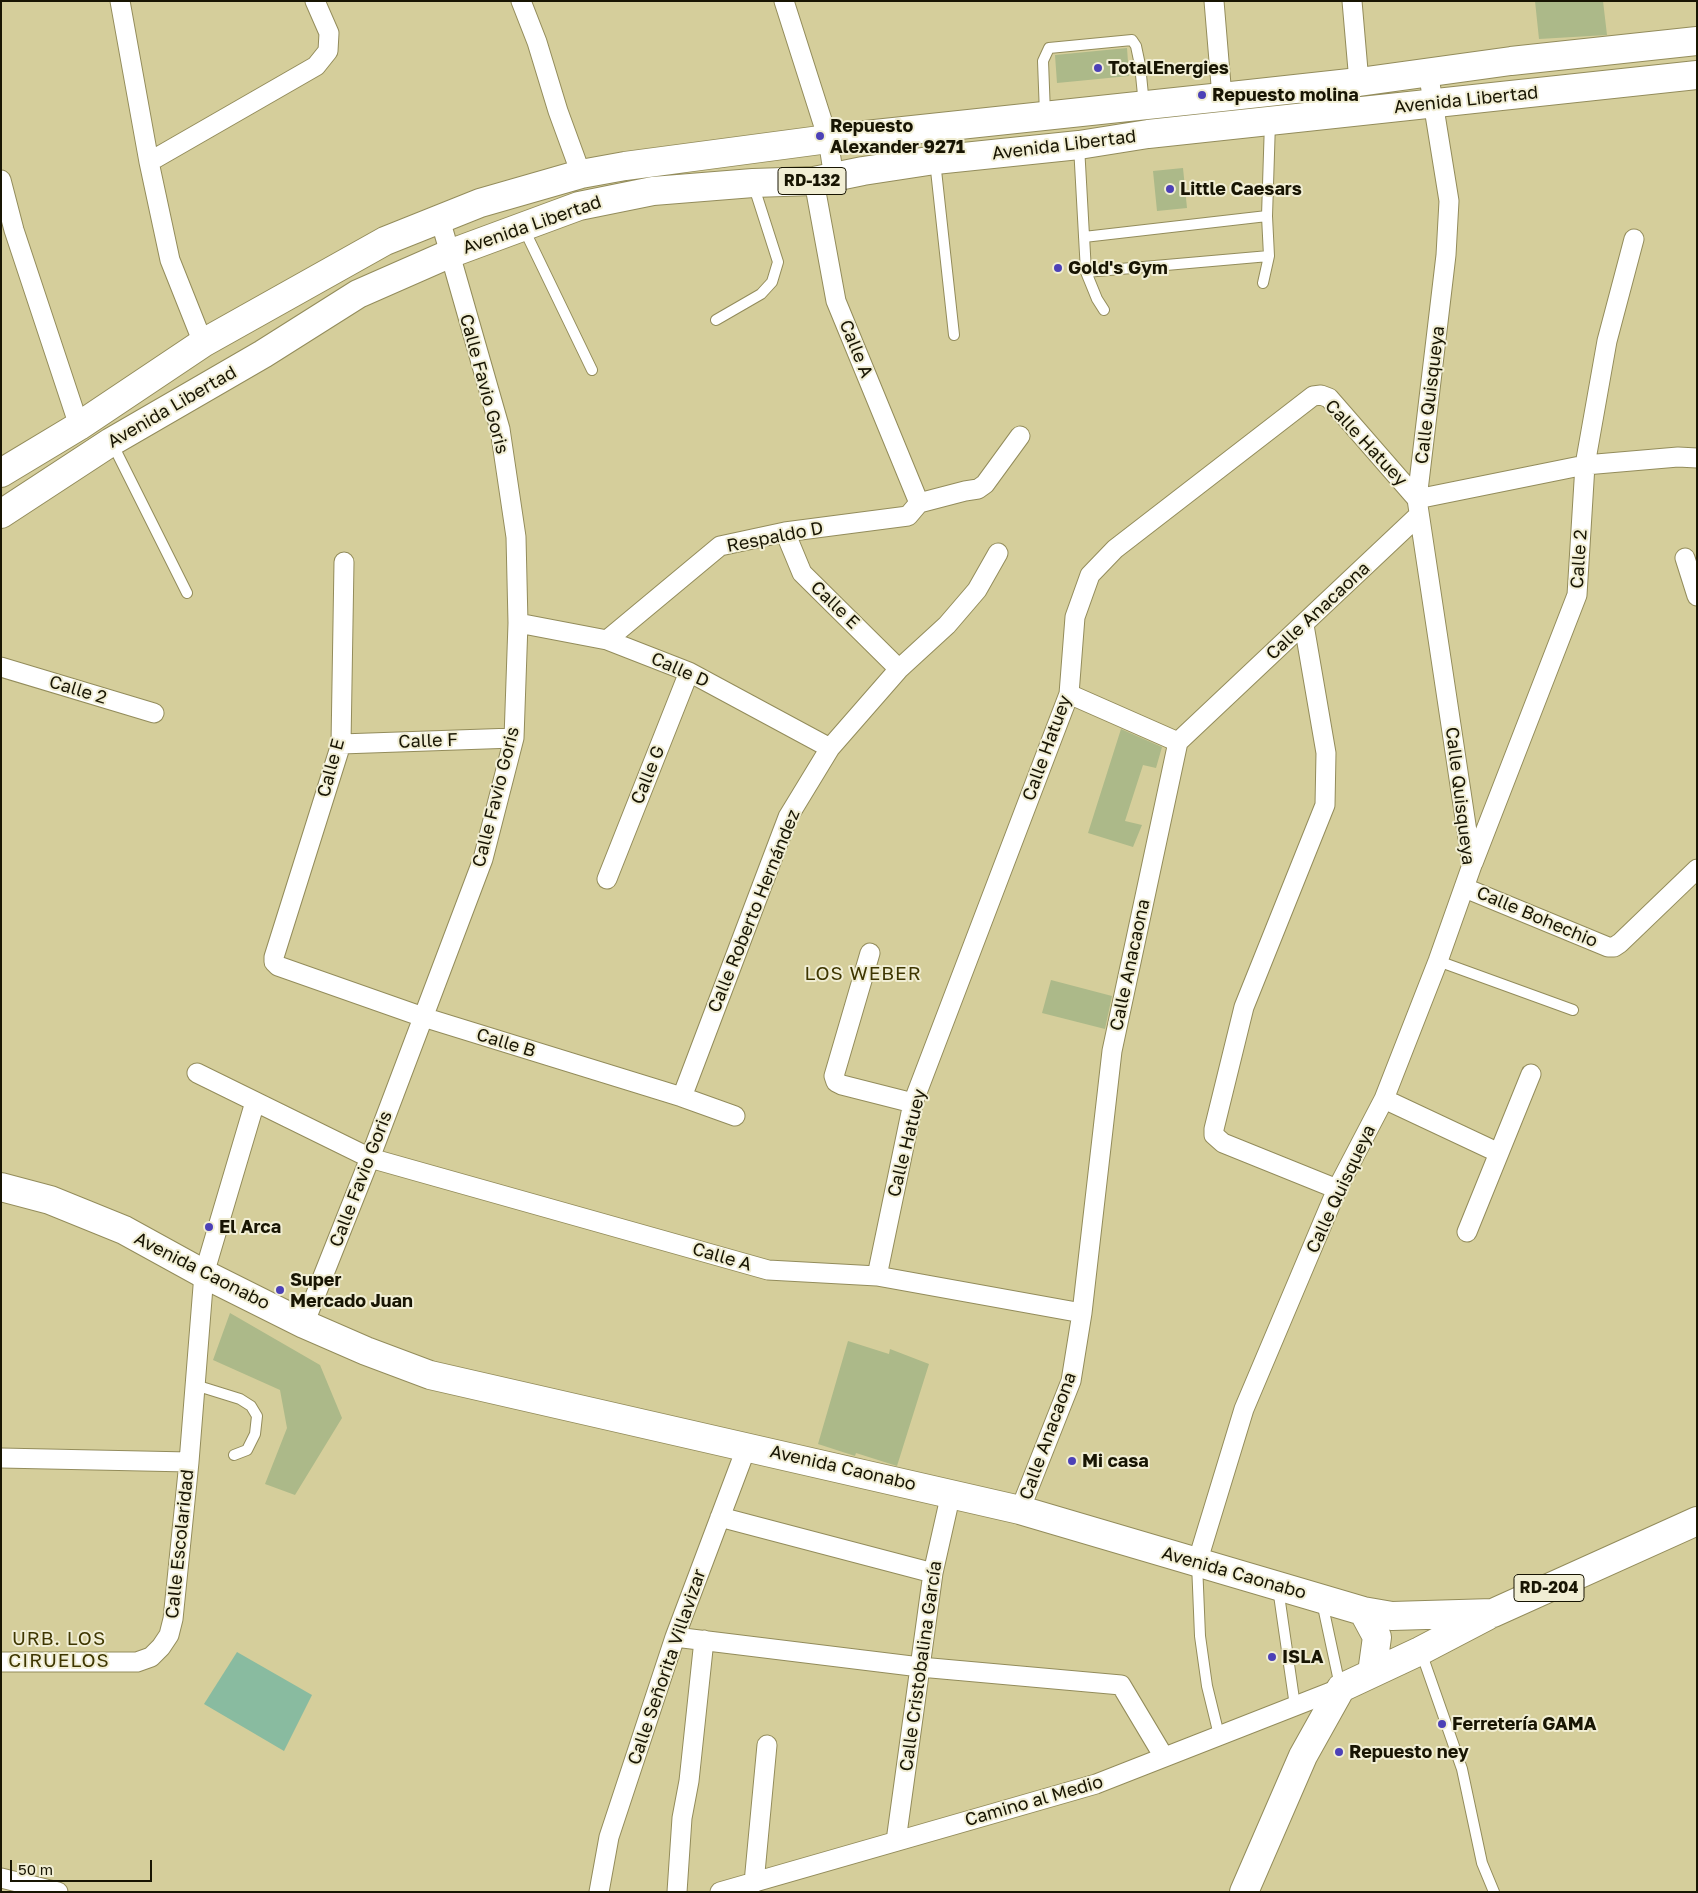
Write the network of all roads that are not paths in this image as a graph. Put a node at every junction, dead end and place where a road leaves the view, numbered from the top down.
1 (120, 1) edge
2 (315, 1) edge
3 (521, 1) edge
4 (784, 1) edge
5 (1214, 1) edge
6 (1352, 1) edge
7 (1697, 42) edge
8 (1428, 71) junction
9 (1697, 75) edge
10 (1359, 82) junction
11 (1222, 98) junction
12 (1433, 103) junction
13 (1144, 106) junction
14 (1045, 116) junction
15 (1270, 122) junction
16 (828, 139) junction
17 (1079, 145) junction
18 (935, 160) junction
19 (149, 162) junction
20 (581, 174) junction
21 (824, 179) junction
22 (1, 180) edge
23 (753, 183) junction
24 (1267, 216) junction
25 (440, 218) junction
26 (522, 226) junction
27 (1084, 237) junction
28 (1634, 240) dead end
29 (449, 254) junction
30 (1269, 256) junction
31 (1086, 272) junction
32 (1263, 283) dead end
33 (1104, 310) dead end
34 (716, 320) dead end
35 (954, 335) dead end
36 (203, 343) junction
37 (592, 370) dead end
38 (79, 426) junction
39 (1020, 436) dead end
40 (111, 442) junction
41 (1697, 458) edge
42 (1585, 465) junction
43 (1, 473) edge
44 (917, 506) junction
45 (1418, 507) junction
46 (1, 514) edge
47 (785, 532) junction
48 (998, 553) dead end
49 (1685, 558) dead end
50 (344, 562) dead end
51 (187, 593) dead end
52 (1697, 596) edge
53 (518, 623) junction
54 (1304, 624) junction
55 (606, 640) junction
56 (1, 667) edge
57 (899, 668) junction
58 (689, 672) junction
59 (1069, 694) junction
60 (154, 713) dead end
61 (514, 738) junction
62 (1178, 742) junction
63 (341, 744) junction
64 (830, 748) junction
65 (1472, 865) junction
66 (1697, 869) edge
67 (607, 879) dead end
68 (1465, 888) junction
69 (870, 952) dead end
70 (1438, 961) junction
71 (278, 966) joint
72 (1573, 1010) dead end
73 (423, 1017) junction
74 (197, 1073) dead end
75 (1531, 1074) dead end
76 (682, 1097) junction
77 (1384, 1099) junction
78 (255, 1102) junction
79 (913, 1103) junction
80 (735, 1116) dead end
81 (1499, 1153) junction
82 (370, 1158) junction
83 (1, 1187) edge
84 (1337, 1189) junction
85 (1467, 1232) dead end
86 (204, 1274) junction
87 (876, 1276) junction
88 (1082, 1313) junction
89 (304, 1324) junction
90 (195, 1385) junction
91 (747, 1446) junction
92 (234, 1454) dead end
93 (1, 1458) edge
94 (189, 1462) junction
95 (952, 1493) junction
96 (1020, 1510) junction
97 (720, 1517) junction
98 (1697, 1521) edge
99 (1197, 1563) junction
100 (933, 1572) junction
101 (1278, 1586) junction
102 (1322, 1599) junction
103 (1363, 1611) junction
104 (1493, 1613) junction
105 (675, 1637) junction
106 (704, 1640) junction
107 (1420, 1651) junction
108 (1, 1662) edge
109 (920, 1667) junction
110 (1372, 1673) junction
111 (1341, 1688) junction
112 (1295, 1706) junction
113 (1219, 1735) junction
114 (767, 1745) dead end
115 (1164, 1757) junction
116 (896, 1841) junction
117 (1, 1878) edge
118 (754, 1883) junction
119 (58, 1892) edge
120 (599, 1892) edge
121 (677, 1892) edge
122 (720, 1892) edge
123 (1244, 1892) edge
124 (1494, 1892) edge

1 - 19 street
2 - 19 street
3 - 20 street
4 - 16 street, Calle A
5 - 11 street
6 - 10 street
7 - 8 main road, Avenida Libertad / RD-132
8 - 10 main road, Avenida Libertad / RD-132
8 - 12 street, Calle Quisqueya
9 - 12 main road, Avenida Libertad / RD-132
10 - 11 main road, Avenida Libertad / RD-132
11 - 13 main road, Avenida Libertad / RD-132
12 - 15 main road, Avenida Libertad / RD-132
12 - 45 street, Calle Quisqueya
13 - 14 main road, Avenida Libertad / RD-132
13 - 14 lane
14 - 16 main road, Avenida Libertad / RD-132
15 - 17 main road, Avenida Libertad / RD-132
15 - 24 lane
16 - 20 main road, Avenida Libertad / RD-132
16 - 21 street, Calle A
17 - 18 main road, Avenida Libertad / RD-132
17 - 27 lane
18 - 21 main road, Avenida Libertad / RD-132
18 - 35 lane
19 - 36 street
20 - 25 main road, Avenida Libertad / RD-132
21 - 23 main road, Avenida Libertad / RD-132
21 - 44 street, Calle A
22 - 38 street
23 - 26 main road, Avenida Libertad / RD-132
23 - 34 lane
24 - 27 lane
24 - 30 lane
25 - 29 street, Calle Favio Goris
25 - 36 main road, Avenida Libertad / RD-132
26 - 29 main road, Avenida Libertad / RD-132
26 - 37 lane
27 - 31 lane
28 - 42 street, Calle 2
29 - 40 main road, Avenida Libertad / RD-132
29 - 53 street, Calle Favio Goris
30 - 31 lane
30 - 32 lane
31 - 33 lane
36 - 38 main road, Avenida Libertad / RD-132
38 - 43 main road, Avenida Libertad / RD-132
39 - 44 street, Respaldo D
40 - 46 main road, Avenida Libertad / RD-132
40 - 51 lane
41 - 42 street
42 - 45 street
42 - 65 street, Calle 2
44 - 47 street, Respaldo D
45 - 54 street, Calle Anacaona
45 - 59 street, Calle Hatuey
45 - 65 street, Calle Quisqueya
47 - 55 street, Respaldo D
47 - 57 street, Calle E
48 - 57 street, Calle Roberto Hernández
49 - 52 street
50 - 63 street, Calle E
53 - 55 street, Calle D
53 - 61 street, Calle Favio Goris
54 - 62 street, Calle Anacaona
54 - 84 street
55 - 58 street, Calle D
56 - 60 street, Calle 2
57 - 64 street, Calle Roberto Hernández
58 - 64 street, Calle D
58 - 67 street, Calle G
59 - 62 street
59 - 79 street, Calle Hatuey
61 - 63 street, Calle F
61 - 73 street, Calle Favio Goris
62 - 88 street, Calle Anacaona
63 - 71 street, Calle E
64 - 76 street, Calle Roberto Hernández
65 - 68 street, Calle Quisqueya
66 - 68 street, Calle Bohechio
68 - 70 street, Calle Quisqueya
69 - 79 street
70 - 72 lane
70 - 77 street, Calle Quisqueya
71 - 73 street, Calle B
73 - 76 street, Calle B
73 - 82 street, Calle Favio Goris
74 - 78 street, Calle A
75 - 81 street
76 - 80 street, Calle B
77 - 81 street
77 - 84 street, Calle Quisqueya
78 - 82 street, Calle A
78 - 86 street, Calle Escolaridad
79 - 87 street, Calle Hatuey
81 - 85 street
82 - 87 street, Calle A
82 - 89 street, Calle Favio Goris
83 - 86 main road, Avenida Caonabo
84 - 99 street, Calle Quisqueya
86 - 89 main road, Avenida Caonabo
86 - 90 street, Calle Escolaridad
87 - 88 street, Calle A
88 - 96 street, Calle Anacaona
89 - 91 main road, Avenida Caonabo
90 - 92 lane
90 - 94 street, Calle Escolaridad
91 - 95 main road, Avenida Caonabo
91 - 97 street, Calle Señorita Villavizar
93 - 94 street
94 - 108 street, Calle Escolaridad
95 - 96 main road, Avenida Caonabo
95 - 100 street, Calle Cristobalina García
96 - 99 main road, Avenida Caonabo
97 - 100 street
97 - 105 street, Calle Señorita Villavizar
98 - 104 main road, Avenida Caonabo / RD-204
99 - 101 main road, Avenida Caonabo
99 - 113 lane
100 - 109 street, Calle Cristobalina García
101 - 102 main road, Avenida Caonabo
101 - 112 lane
102 - 103 main road, Avenida Caonabo
102 - 111 lane
103 - 104 main road, Avenida Caonabo / RD-204
103 - 110 main road
104 - 107 main road, RD-204
105 - 106 street
105 - 120 street, Calle Señorita Villavizar
106 - 109 street
106 - 121 street
107 - 110 main road, RD-204
107 - 124 lane
109 - 115 street
109 - 116 street, Calle Cristobalina García
110 - 111 main road, RD-204
111 - 112 street, Camino al Medio
111 - 123 main road
112 - 113 street, Camino al Medio
113 - 115 street, Camino al Medio
114 - 118 street
115 - 116 street, Camino al Medio
116 - 118 street, Camino al Medio
117 - 119 street
118 - 122 street, Camino al Medio

